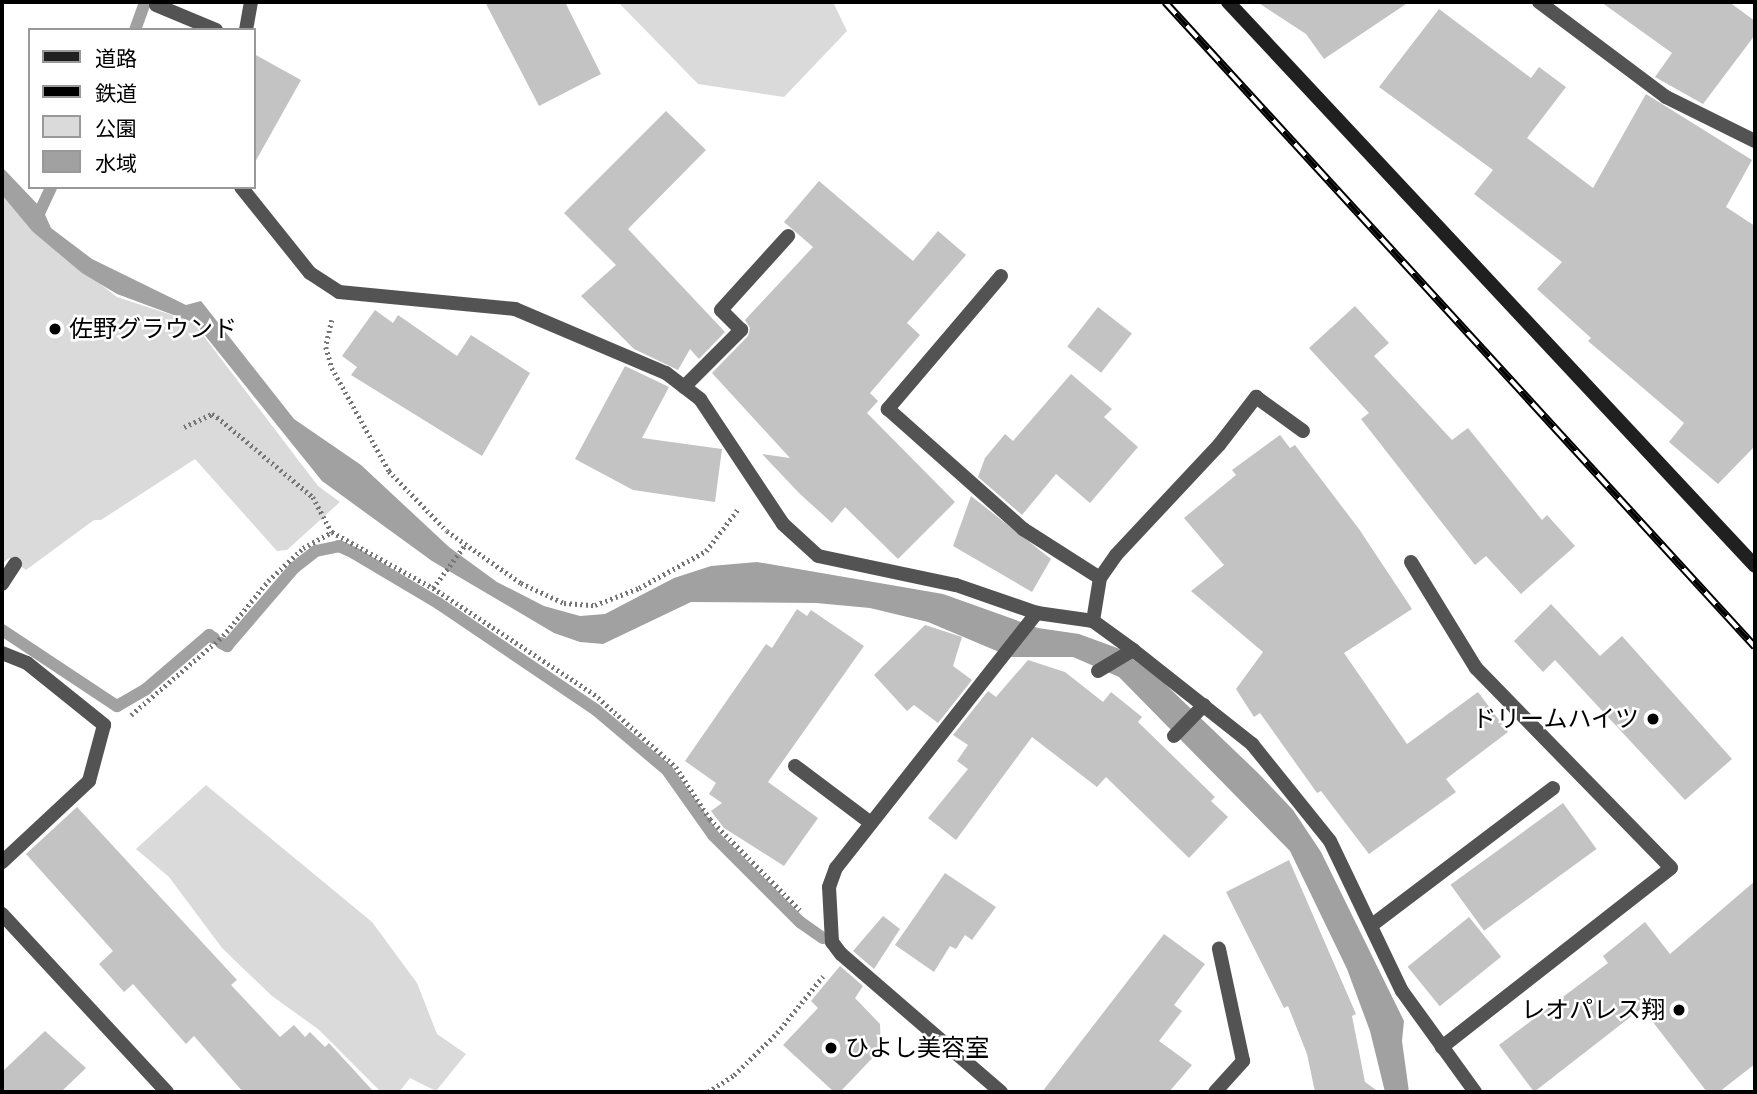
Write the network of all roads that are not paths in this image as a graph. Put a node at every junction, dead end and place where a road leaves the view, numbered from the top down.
1 (251, 2) edge
2 (1228, 2) edge
3 (1539, 2) edge
4 (156, 5) dead end
5 (211, 28) edge
6 (246, 28) edge
7 (1755, 141) edge
8 (243, 189) edge
9 (788, 236) dead end
10 (1001, 276) dead end
11 (684, 387) junction
12 (1303, 431) dead end
13 (1410, 562) dead end
14 (15, 564) dead end
15 (1755, 566) edge
16 (1100, 578) junction
17 (2, 584) edge
18 (1037, 613) junction
19 (1093, 621) junction
20 (1133, 650) junction
21 (2, 653) edge
22 (1098, 671) dead end
23 (1204, 705) junction
24 (1174, 736) dead end
25 (795, 766) dead end
26 (1553, 788) dead end
27 (871, 823) junction
28 (2, 862) edge
29 (2, 914) edge
30 (1372, 925) junction
31 (1219, 949) dead end
32 (1443, 1047) junction
33 (167, 1092) edge
34 (1001, 1092) edge
35 (1215, 1092) edge
36 (1475, 1092) edge

1 - 6 street
2 - 15 street
3 - 7 street
4 - 5 street
8 - 11 street
9 - 11 street
10 - 16 street
11 - 18 street
12 - 16 street
13 - 32 street
14 - 17 street
16 - 19 street
18 - 19 street
18 - 27 street
19 - 20 street
20 - 22 street
20 - 23 street
21 - 28 street
23 - 24 street
23 - 30 street
25 - 27 street
26 - 30 street
27 - 34 street
29 - 33 street
30 - 32 street
31 - 35 street
32 - 36 street

